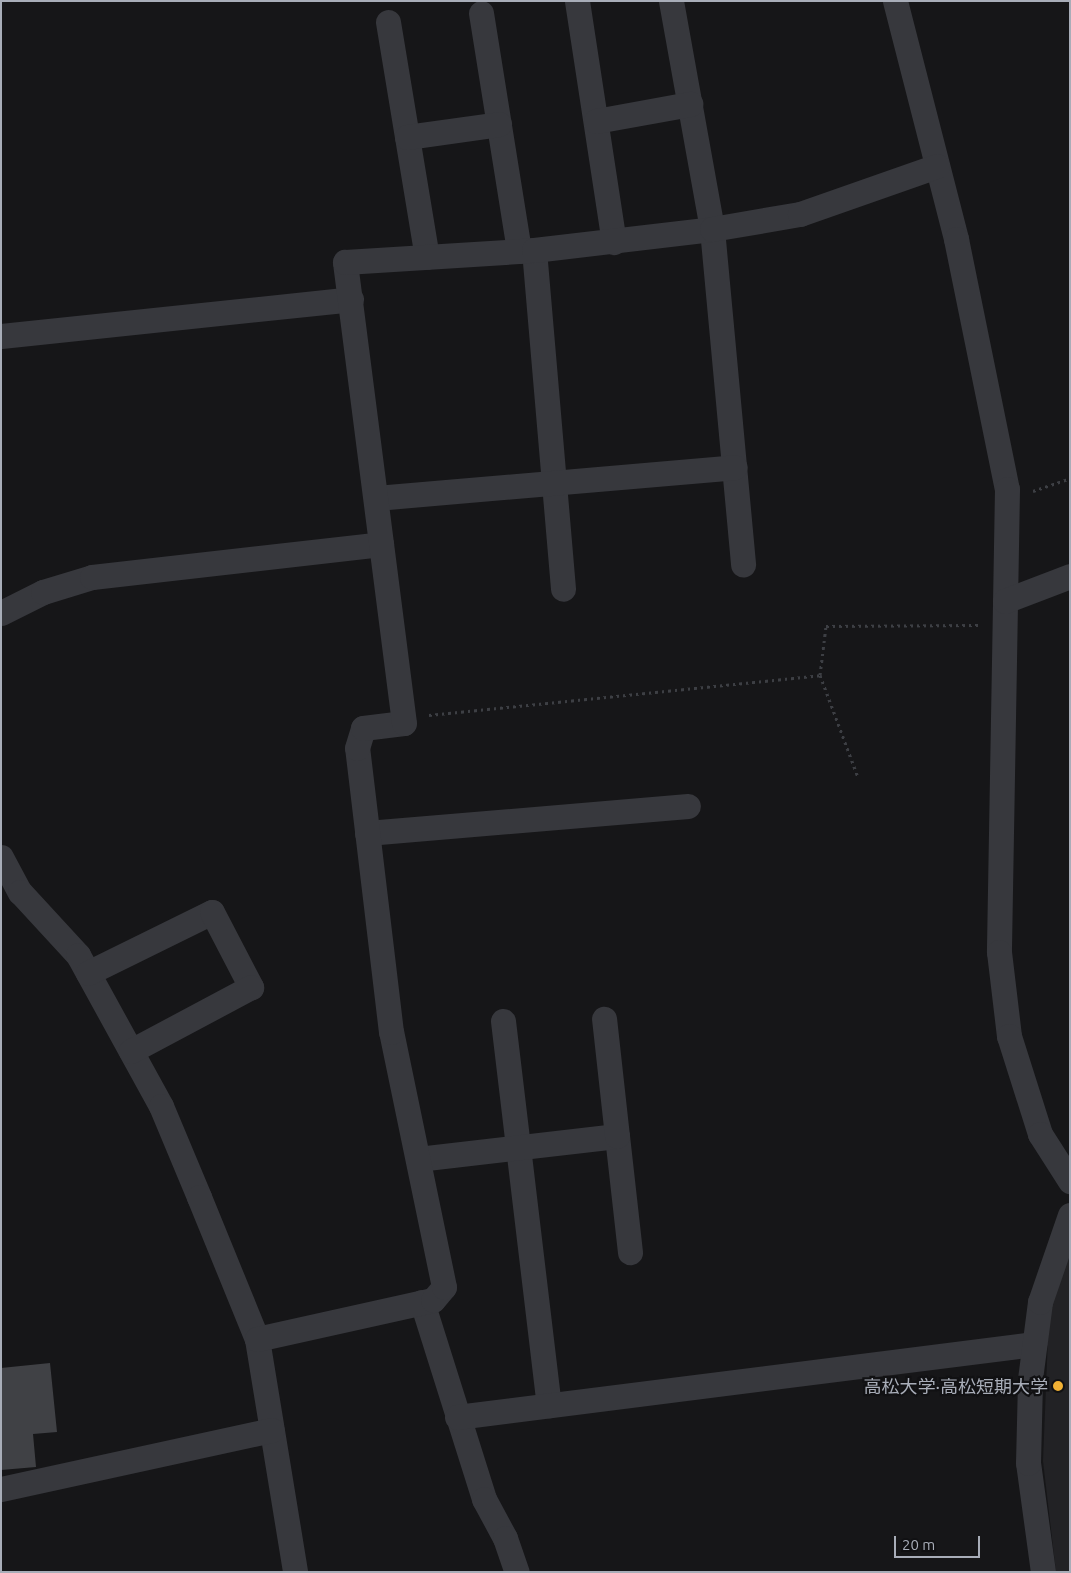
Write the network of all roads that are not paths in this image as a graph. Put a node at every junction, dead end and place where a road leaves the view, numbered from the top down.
1 (577, 1) edge
2 (671, 1) edge
3 (895, 1) edge
4 (481, 13) dead end
5 (388, 22) dead end
6 (690, 104) junction
7 (596, 121) junction
8 (499, 124) junction
9 (407, 137) junction
10 (937, 166) junction
11 (712, 229) junction
12 (614, 242) junction
13 (526, 251) junction
14 (427, 257) junction
15 (351, 298) junction
16 (1, 336) edge
17 (734, 467) junction
18 (554, 483) junction
19 (376, 498) junction
20 (381, 544) junction
21 (744, 565) dead end
22 (1070, 576) edge
23 (563, 589) dead end
24 (1, 613) edge
25 (1005, 613) junction
26 (688, 806) dead end
27 (368, 832) junction
28 (1, 856) edge
29 (10, 895) edge
30 (88, 973) junction
31 (604, 1019) dead end
32 (503, 1021) dead end
33 (131, 1051) junction
34 (617, 1136) junction
35 (518, 1148) junction
36 (418, 1159) junction
37 (1070, 1181) edge
38 (1070, 1215) edge
39 (630, 1252) dead end
40 (422, 1302) junction
41 (257, 1339) junction
42 (1034, 1344) junction
43 (549, 1405) junction
44 (457, 1417) junction
45 (272, 1430) junction
46 (1, 1489) edge
47 (291, 1571) edge
48 (517, 1572) edge
49 (1043, 1572) edge

1 - 7 street
2 - 6 street
3 - 10 street
4 - 8 street
5 - 9 street
6 - 7 street
6 - 11 street
7 - 12 street
8 - 9 street
8 - 13 street
9 - 14 street
10 - 11 street
10 - 25 street
11 - 12 street
11 - 17 street
12 - 13 street
13 - 14 street
13 - 18 street
14 - 15 street
15 - 16 street
15 - 19 street
17 - 18 street
17 - 21 street
18 - 19 street
18 - 23 street
19 - 20 street
20 - 24 street
20 - 27 street
22 - 25 street
25 - 37 street
26 - 27 street
27 - 36 street
28 - 29 street
29 - 30 street
30 - 33 street
30 - 33 street
31 - 34 street
32 - 35 street
33 - 41 street
34 - 35 street
34 - 39 street
35 - 36 street
35 - 43 street
36 - 40 street
38 - 42 street
40 - 41 street
40 - 44 street
41 - 45 street
42 - 43 street
42 - 49 street
43 - 44 street
44 - 48 street
45 - 46 street
45 - 47 street

